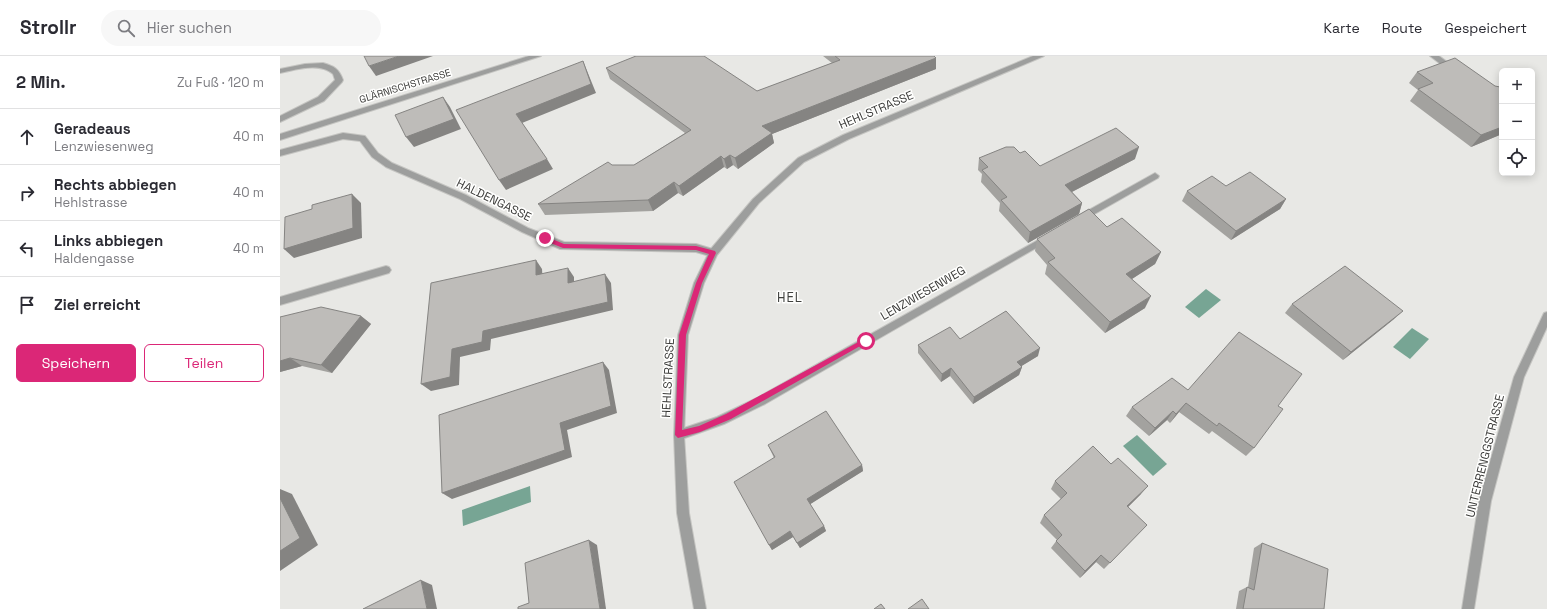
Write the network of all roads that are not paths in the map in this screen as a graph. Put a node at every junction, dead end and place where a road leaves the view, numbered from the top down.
1 (537, 56) edge
2 (1040, 56) edge
3 (1434, 56) edge
4 (280, 71) edge
5 (1459, 73) edge
6 (280, 119) edge
7 (280, 137) edge
8 (280, 153) edge
9 (1155, 176) dead end
10 (1073, 223) edge
11 (1059, 231) edge
12 (713, 253) junction
13 (386, 270) dead end
14 (280, 301) edge
15 (1547, 316) edge
16 (678, 435) junction
17 (700, 609) edge
18 (1468, 609) edge

1 - 7 street, GLÄRNISCHSTRASSE
2 - 12 street, HEHLSTRASSE
3 - 5 street
4 - 6 street
8 - 12 street, HALDENGASSE
9 - 10 street
11 - 16 street, LENZWIESENWEG
12 - 16 street, HEHLSTRASSE
13 - 14 street
15 - 18 street, UNTERRENGGSTRASSE
16 - 17 street, HEHLSTRASSE

